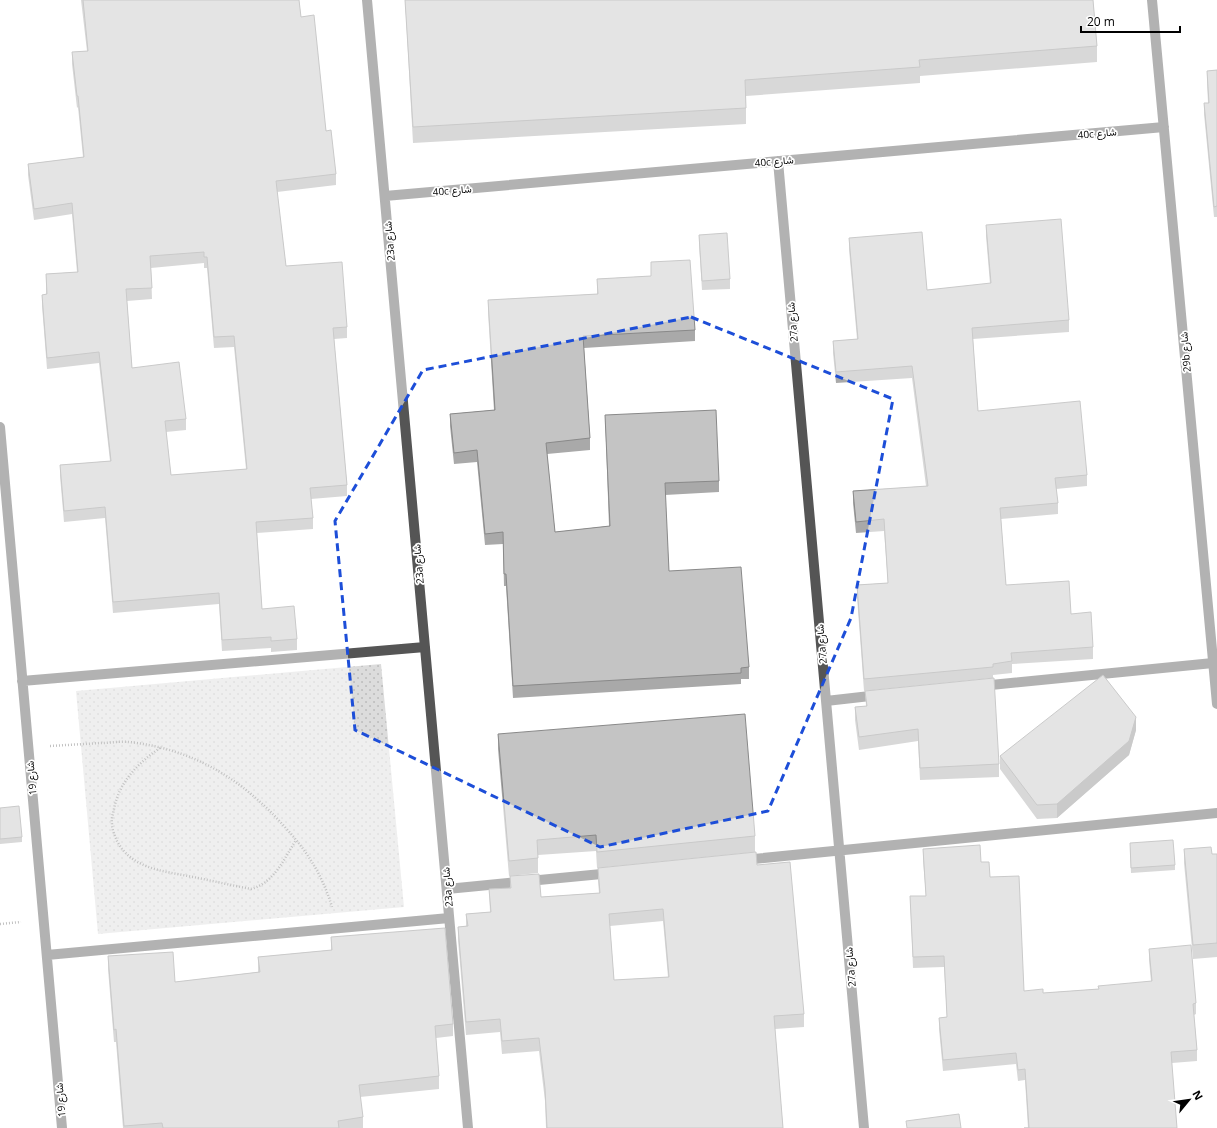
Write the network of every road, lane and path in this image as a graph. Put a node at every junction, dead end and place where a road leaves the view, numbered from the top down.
1 (367, 0) edge
2 (1152, 0) edge
3 (1164, 127) junction
4 (778, 161) junction
5 (385, 196) junction
6 (0, 427) edge
7 (425, 647) junction
8 (1214, 663) junction
9 (22, 681) junction
10 (968, 687) edge
11 (889, 694) edge
12 (1217, 699) edge
13 (826, 701) junction
14 (1217, 704) edge
15 (28, 747) junction
16 (160, 747) junction
17 (1217, 813) edge
18 (296, 840) junction
19 (839, 850) junction
20 (729, 861) edge
21 (620, 872) edge
22 (447, 889) junction
23 (449, 918) junction
24 (336, 929) junction
25 (47, 955) junction
26 (62, 1128) edge
27 (468, 1128) edge
28 (864, 1128) edge

1 - 5 street, 23a شارع
2 - 3 street, 29b شارع
3 - 4 street, 40c شارع
3 - 8 street, 29b شارع
4 - 5 street, 40c شارع
4 - 13 street, 27a شارع
5 - 7 street, 23a شارع
6 - 9 street, شارع 19
7 - 9 street
7 - 22 street, 23a شارع
8 - 10 street
8 - 12 street, 29b شارع
9 - 15 street, شارع 19
11 - 13 street
12 - 14 street, 29b شارع
13 - 19 street, 27a شارع
15 - 16 path
15 - 25 street, شارع 19
16 - 18 path
16 - 18 path
17 - 19 street
18 - 24 path
19 - 20 street
19 - 28 street, 27a شارع
21 - 22 street
22 - 23 street, 23a شارع
23 - 24 street
23 - 27 street, 23a شارع
24 - 25 street
25 - 26 street, شارع 19

